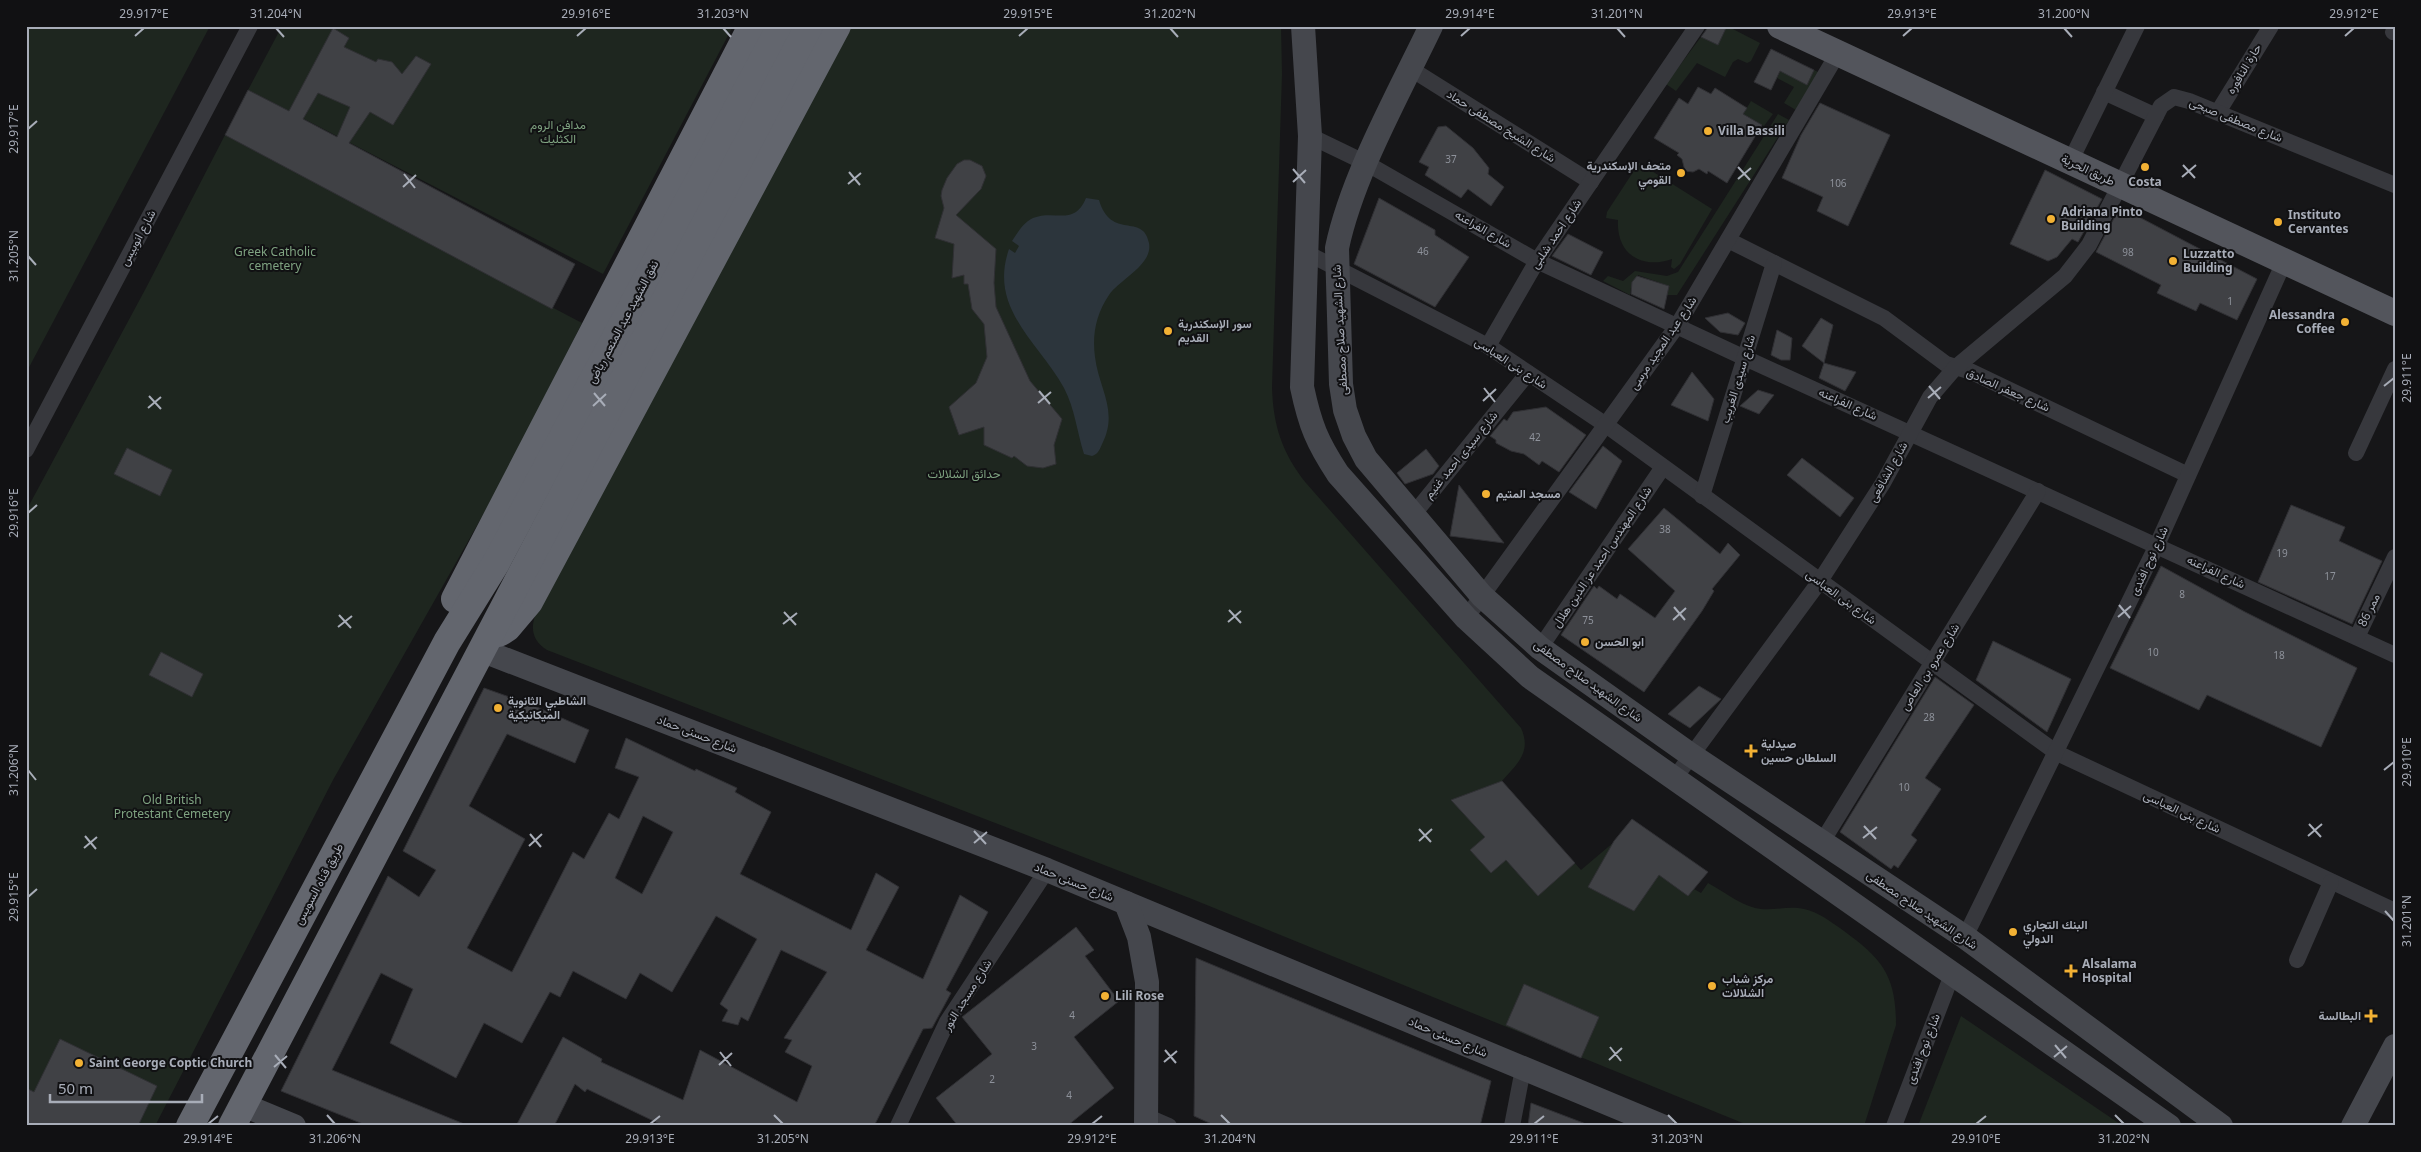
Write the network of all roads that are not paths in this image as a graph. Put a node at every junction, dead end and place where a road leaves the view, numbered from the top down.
1 (250, 26) edge
2 (752, 26) edge
3 (781, 26) edge
4 (809, 26) edge
5 (837, 26) edge
6 (1303, 26) edge
7 (1431, 26) edge
8 (1697, 26) edge
9 (1780, 26) edge
10 (2137, 26) edge
11 (2271, 26) edge
12 (1838, 53) junction
13 (1411, 69) junction
14 (2104, 92) junction
15 (2218, 112) junction
16 (2156, 116) junction
17 (1310, 136) junction
18 (2070, 162) junction
19 (1366, 163) junction
20 (1591, 182) junction
21 (2121, 185) junction
22 (2395, 185) edge
23 (1728, 240) junction
24 (1305, 252) junction
25 (1537, 260) junction
26 (2284, 262) junction
27 (1774, 263) junction
28 (1336, 266) junction
29 (2395, 313) edge
30 (1677, 326) junction
31 (1488, 346) junction
32 (1745, 358) junction
33 (1955, 368) junction
34 (2395, 369) edge
35 (1528, 373) junction
36 (1606, 425) junction
37 (1910, 433) junction
38 (26, 450) edge
39 (2356, 453) dead end
40 (1663, 467) junction
41 (2188, 475) junction
42 (2038, 491) junction
43 (1702, 496) junction
44 (1413, 515) junction
45 (2157, 545) junction
46 (2395, 556) edge
47 (1820, 581) junction
48 (1482, 596) junction
49 (1466, 618) junction
50 (2356, 637) junction
51 (447, 642) junction
52 (483, 646) junction
53 (1540, 648) junction
54 (2395, 655) edge
55 (1932, 663) junction
56 (2057, 753) junction
57 (1691, 755) junction
58 (1674, 779) junction
59 (1822, 842) junction
60 (1048, 870) junction
61 (2331, 882) junction
62 (1126, 903) junction
63 (2395, 911) edge
64 (1965, 938) junction
65 (2297, 960) dead end
66 (1953, 972) junction
67 (2395, 1046) edge
68 (1524, 1069) junction
69 (237, 1115) edge
70 (1146, 1121) edge
71 (190, 1126) edge
72 (294, 1126) edge
73 (898, 1126) edge
74 (1169, 1126) edge
75 (1512, 1126) edge
76 (1662, 1126) edge
77 (1894, 1126) edge
78 (2169, 1126) edge
79 (2221, 1126) edge
80 (2353, 1126) edge

1 - 38 street, شارع انوبيس
2 - 51 highway
3 - 51 highway, نفق الشهيد عبد المنعم رياض
4 - 52 highway, نفق الشهيد عبد المنعم رياض
5 - 52 highway
6 - 17 main road
7 - 13 main road, شارع الشهيد صلاح مصطفى
8 - 20 street, شارع احمد شلبى
9 - 12 main road, طريق الحرية
10 - 14 street
11 - 15 street, حارة النافوره
12 - 18 main road, طريق الحرية
12 - 23 street, شارع عبد المجيد مرسى
13 - 19 main road, شارع الشهيد صلاح مصطفى
13 - 20 street, شارع الشيخ مصطفى حماد
14 - 16 street
14 - 18 street
15 - 16 street, شارع مصطفى صبحى
15 - 22 street, شارع مصطفى صبحى
16 - 21 street, شارع مصطفى صبحى
17 - 19 street, شارع الفراعنه
17 - 24 main road
18 - 21 main road, طريق الحرية
19 - 25 street, شارع الفراعنه
19 - 28 main road, شارع الشهيد صلاح مصطفى
20 - 25 street, شارع احمد شلبى
21 - 26 main road, طريق الحرية
21 - 33 street, شارع الشافعى
23 - 27 street, شارع جعفر الصادق
23 - 30 street, شارع عبد المجيد مرسى
24 - 28 street, شارع بنى العباسى
24 - 49 main road
25 - 30 street, شارع الفراعنه
25 - 31 street, شارع احمد شلبى
26 - 29 main road, طريق الحرية
26 - 41 street, شارع نوح افندى
27 - 32 street, شارع سيدى الغريب
27 - 33 street, شارع جعفر الصادق
28 - 31 street, شارع بنى العباسى
28 - 44 main road, شارع الشهيد صلاح مصطفى
30 - 32 street, شارع الفراعنه
30 - 36 street, شارع عبد المجيد مرسى
31 - 35 street, شارع بنى العباسى
32 - 37 street, شارع الفراعنه
32 - 43 street, شارع سيدى الغريب
33 - 37 street, شارع الشافعى
33 - 41 street, شارع جعفر الصادق
34 - 39 street
35 - 36 street, شارع بنى العباسى
35 - 44 street, شارع سيدى احمد غنيم
36 - 40 street, شارع بنى العباسى
36 - 48 street, شارع عبد المجيد مرسى
37 - 42 street, شارع الفراعنه
37 - 47 street, شارع الشافعى
40 - 43 street, شارع بنى العباسى
40 - 53 street, شارع المهندس احمد عز الدين هلال
41 - 45 street, شارع نوح افندى
42 - 45 street, شارع الفراعنه
42 - 55 street, شارع عمرو بن العاص
43 - 47 street, شارع بنى العباسى
44 - 48 main road, شارع الشهيد صلاح مصطفى
45 - 50 street, شارع الفراعنه
45 - 56 street, شارع نوح افندى
46 - 50 street, ممر 86
47 - 55 street, شارع بنى العباسى
47 - 57 street, شارع الشافعى
48 - 49 street, شارع عبد المجيد مرسى
48 - 53 main road, شارع الشهيد صلاح مصطفى
49 - 58 main road
50 - 54 street, شارع الفراعنه
51 - 71 highway, طريق قناه السويس
52 - 60 main road, شارع حسنى حماد
52 - 69 highway
53 - 57 main road, شارع الشهيد صلاح مصطفى
55 - 56 street, شارع بنى العباسى
55 - 59 street, شارع عمرو بن العاص
56 - 61 street, شارع بنى العباسى
56 - 64 street, شارع نوح افندى
57 - 58 street, شارع الشافعى
57 - 59 main road, شارع الشهيد صلاح مصطفى
58 - 66 main road
59 - 64 main road, شارع الشهيد صلاح مصطفى
60 - 62 main road, شارع حسنى حماد
60 - 73 street, شارع مسجد النور
61 - 63 street, شارع بنى العباسى
61 - 65 street
62 - 68 main road, شارع حسنى حماد
62 - 70 main road
64 - 66 main road
64 - 79 main road, شارع الشهيد صلاح مصطفى
66 - 77 street, شارع نوح افندى
66 - 78 main road
67 - 80 main road
68 - 75 street
68 - 76 main road, شارع حسنى حماد
69 - 72 main road
70 - 74 street

